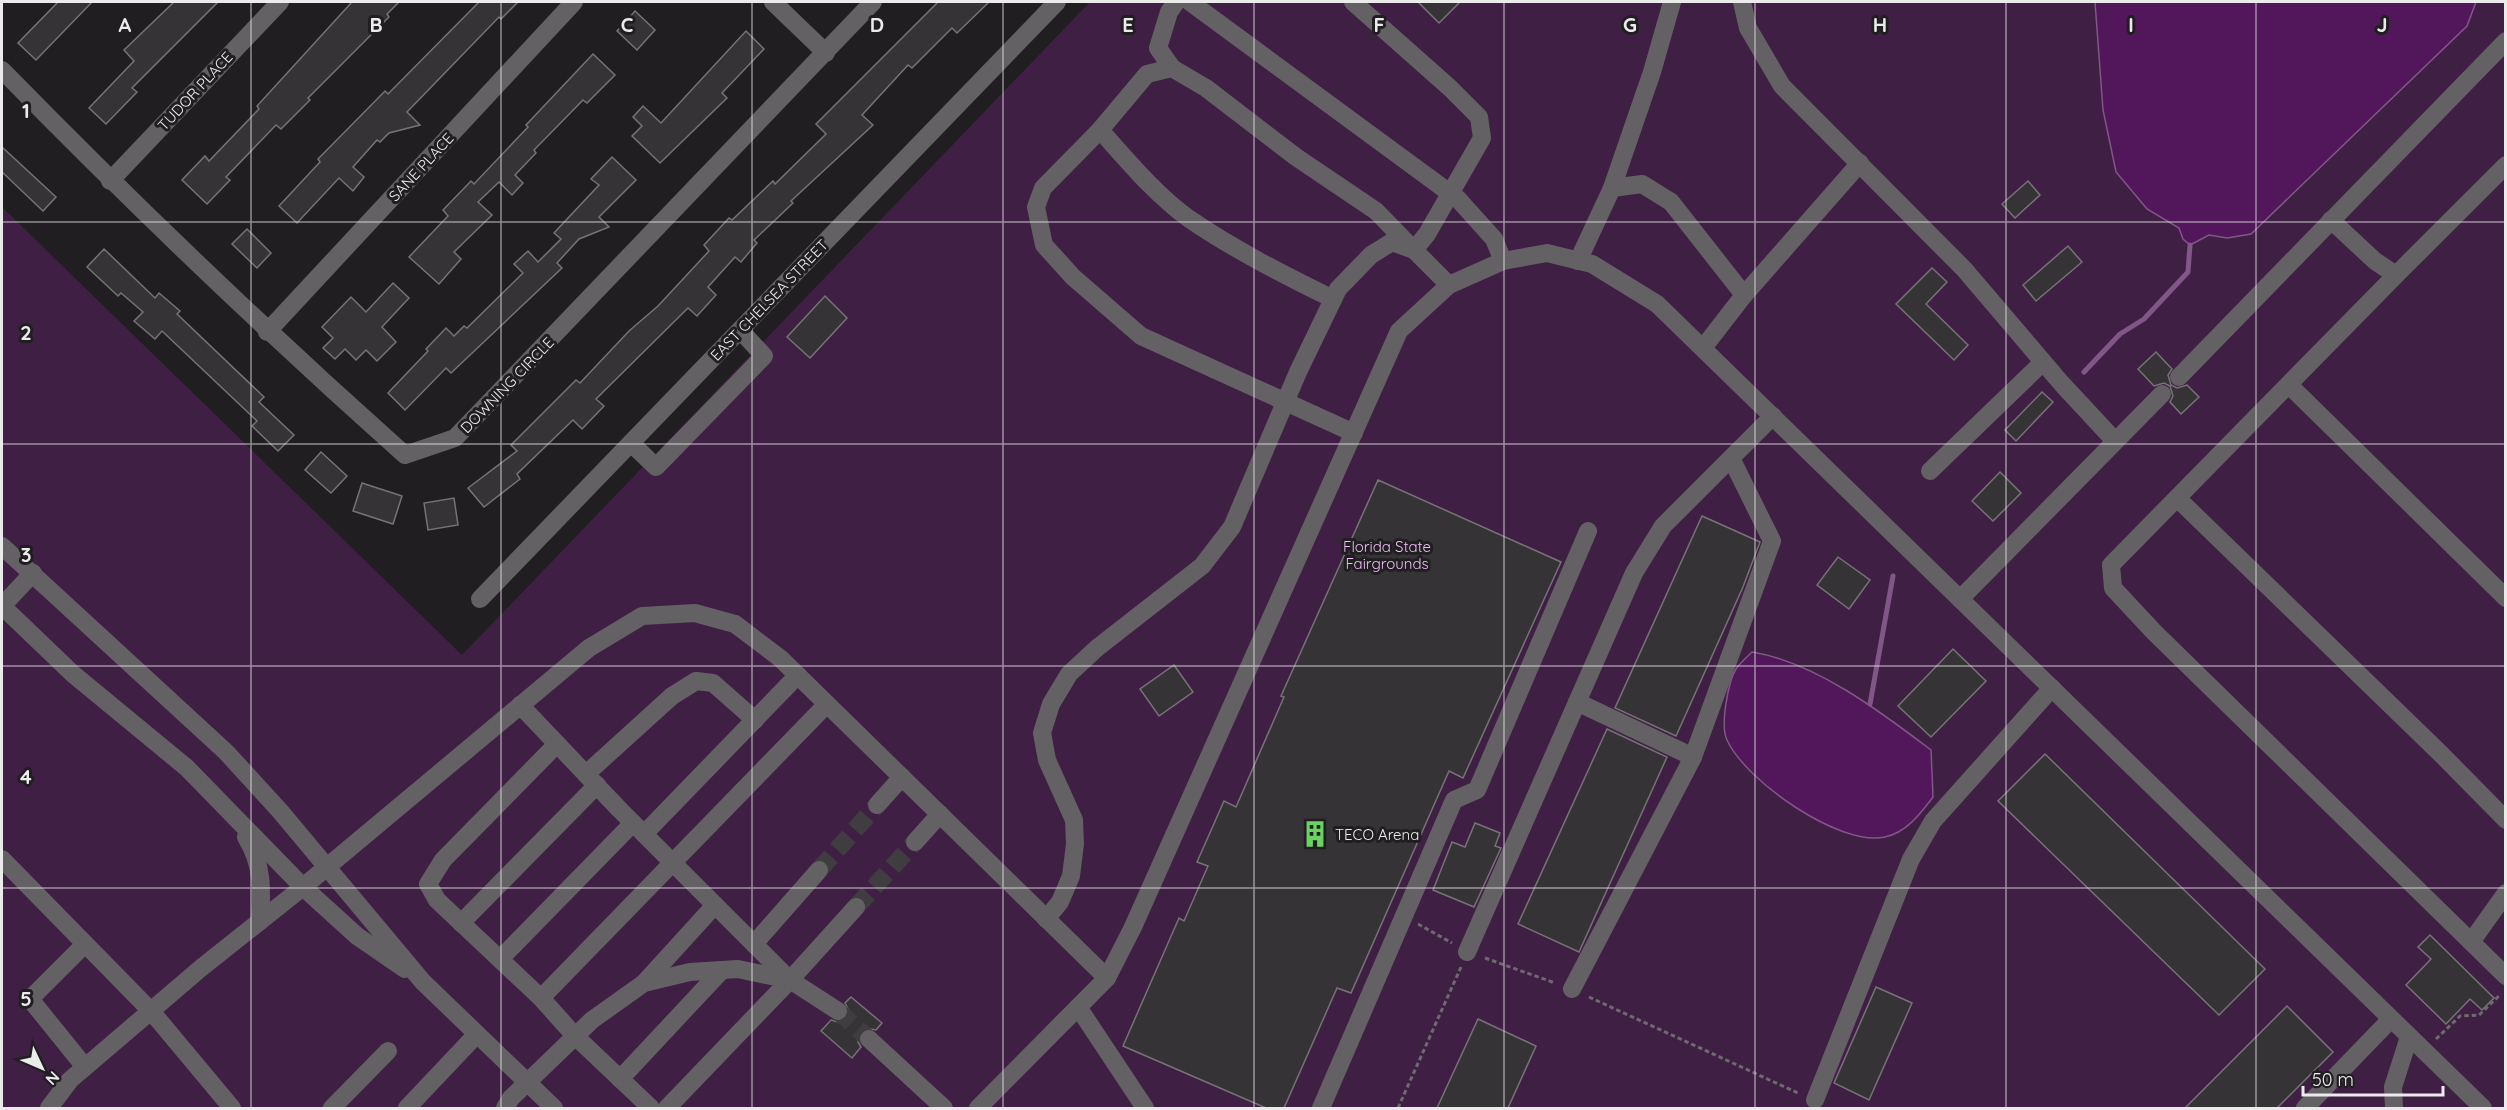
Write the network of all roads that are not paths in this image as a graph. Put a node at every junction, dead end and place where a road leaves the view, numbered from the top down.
1 (280, 2) edge
2 (574, 2) edge
3 (773, 2) edge
4 (873, 2) edge
5 (1057, 2) edge
6 (1176, 2) edge
7 (1190, 2) edge
8 (1353, 2) edge
9 (1672, 2) edge
10 (1742, 2) edge
11 (2505, 41) edge
12 (826, 53) junction
13 (1172, 68) junction
14 (2, 70) edge
15 (1100, 130) junction
16 (1860, 163) junction
17 (2505, 165) edge
18 (110, 181) junction
19 (1612, 188) junction
20 (1450, 194) junction
21 (2331, 220) junction
22 (1414, 250) junction
23 (1503, 261) junction
24 (1578, 261) junction
25 (2396, 275) junction
26 (1449, 285) junction
27 (1744, 295) junction
28 (1333, 299) junction
29 (740, 330) junction
30 (267, 332) junction
31 (1703, 348) junction
32 (2043, 362) junction
33 (2179, 377) dead end
34 (2289, 385) junction
35 (2162, 394) dead end
36 (1285, 402) junction
37 (1773, 416) junction
38 (1354, 434) junction
39 (2115, 441) junction
40 (631, 443) junction
41 (1731, 458) junction
42 (1930, 471) dead end
43 (2177, 498) junction
44 (1588, 531) dead end
45 (2, 546) edge
46 (33, 573) junction
47 (2505, 598) edge
48 (480, 599) dead end
49 (1960, 599) junction
50 (2, 606) edge
51 (798, 675) junction
52 (2052, 688) junction
53 (1577, 702) junction
54 (827, 704) junction
55 (520, 705) junction
56 (755, 720) junction
57 (557, 744) junction
58 (1693, 758) junction
59 (902, 777) junction
60 (591, 780) junction
61 (877, 805) tunnel mouth
62 (940, 814) junction
63 (233, 815) junction
64 (2505, 820) edge
65 (638, 828) junction
66 (915, 842) tunnel mouth
67 (2, 859) edge
68 (672, 862) junction
69 (324, 867) junction
70 (819, 870) tunnel mouth
71 (303, 887) junction
72 (2505, 893) edge
73 (715, 905) junction
74 (856, 907) tunnel mouth
75 (1046, 919) junction
76 (260, 921) junction
77 (461, 923) junction
78 (2471, 942) junction
79 (85, 944) junction
80 (754, 944) junction
81 (1467, 952) road end
82 (500, 959) junction
83 (722, 970) junction
84 (2505, 976) edge
85 (1107, 978) junction
86 (790, 980) junction
87 (423, 982) junction
88 (644, 983) junction
89 (1572, 989) road end
90 (541, 998) junction
91 (1078, 1007) junction
92 (151, 1011) junction
93 (838, 1011) tunnel mouth
94 (2391, 1019) junction
95 (477, 1034) junction
96 (575, 1036) junction
97 (2409, 1037) junction
98 (869, 1039) tunnel mouth
99 (388, 1051) dead end
100 (85, 1067) junction
101 (620, 1079) junction
102 (527, 1083) junction
103 (1815, 1100) road end
104 (49, 1108) edge
105 (232, 1108) edge
106 (332, 1108) edge
107 (407, 1108) edge
108 (506, 1108) edge
109 (554, 1108) edge
110 (651, 1108) edge
111 (667, 1108) edge
112 (944, 1108) edge
113 (978, 1108) edge
114 (1145, 1108) edge
115 (1321, 1108) edge
116 (2305, 1108) edge
117 (2394, 1108) edge
118 (2483, 1108) edge

1 - 18 street, TUDOR PLACE
2 - 30 street, SANE PLACE
3 - 12 street
4 - 12 street, DOWNING CIRCLE
5 - 29 street, EAST CHELSEA STREET
6 - 13 street
7 - 20 street
8 - 20 street
9 - 19 street
10 - 16 street
11 - 21 street
12 - 30 street, DOWNING CIRCLE
13 - 15 street
13 - 22 street
14 - 18 street, DOWNING CIRCLE
15 - 28 street
15 - 36 street
16 - 27 street
16 - 32 street
17 - 25 street
18 - 30 street, DOWNING CIRCLE
19 - 24 street
19 - 27 street
20 - 22 street
20 - 23 street
21 - 25 street
21 - 33 street
22 - 26 street
22 - 28 street
23 - 24 street
23 - 26 street
24 - 31 street
25 - 34 street
26 - 38 street
27 - 31 street
28 - 36 street
29 - 40 street, EAST CHELSEA STREET
29 - 40 street
31 - 37 street
32 - 39 street
32 - 42 street
34 - 43 street
34 - 47 street
35 - 39 street
36 - 38 street
36 - 75 street
37 - 41 street
37 - 49 street
38 - 85 street
39 - 49 street
40 - 48 street, EAST CHELSEA STREET
41 - 53 street
41 - 58 street
43 - 64 street
43 - 78 street
44 - 115 street
45 - 46 street
46 - 50 street
46 - 69 street
49 - 52 street
50 - 63 street
51 - 54 street
51 - 55 street
51 - 56 street
52 - 94 street
52 - 103 street
53 - 58 street
53 - 81 street
54 - 59 street
54 - 68 street
55 - 57 street
55 - 69 street
56 - 60 street
56 - 65 street
57 - 60 street
57 - 77 street
58 - 89 street
59 - 61 street
59 - 62 street
60 - 65 street
60 - 77 street
62 - 66 street
62 - 75 street
63 - 71 street
63 - 76 street
65 - 68 street
65 - 82 street
67 - 79 street
68 - 73 street
68 - 90 street
69 - 71 street
69 - 87 street
70 - 80 street
71 - 76 street
71 - 87 street
72 - 78 street
73 - 80 street
73 - 88 street
74 - 86 street
75 - 85 street
76 - 92 street
77 - 82 street
78 - 84 street
79 - 92 street
79 - 100 street
80 - 86 street
82 - 90 street
83 - 86 street
83 - 88 street
83 - 101 street
85 - 91 street
86 - 93 street
86 - 111 street
87 - 95 street
88 - 96 street
90 - 96 street
91 - 113 street
91 - 114 street
92 - 100 street
92 - 105 street
94 - 97 street
94 - 116 street
95 - 102 street
95 - 107 street
96 - 101 street
96 - 102 street
97 - 117 street
97 - 118 street
98 - 112 street
99 - 106 street
100 - 104 street
101 - 110 street
102 - 108 street
102 - 109 street

